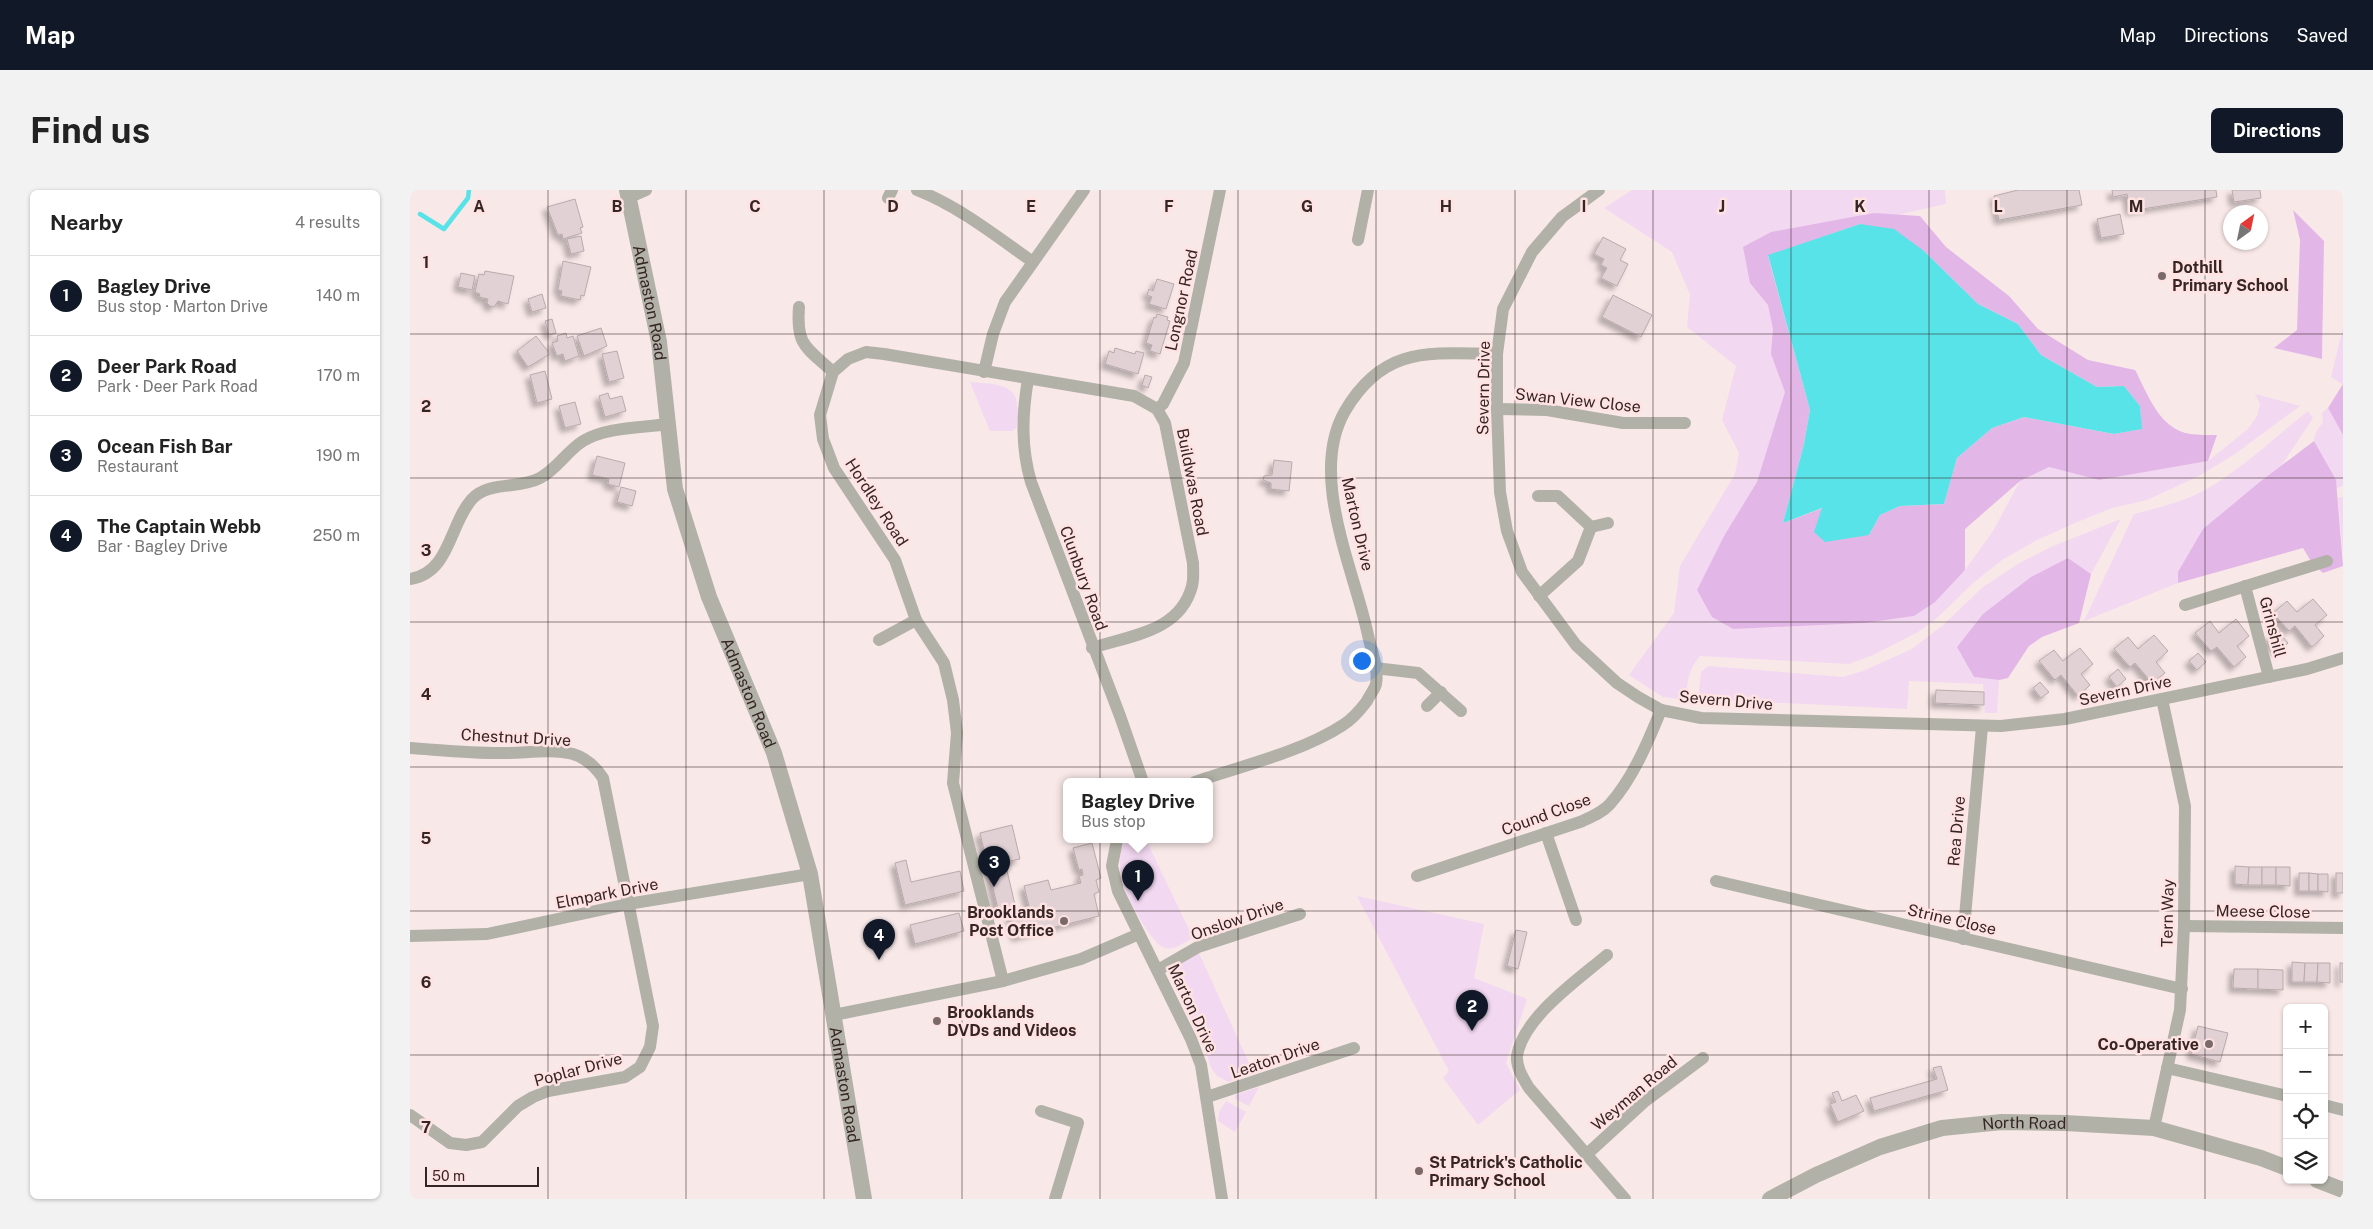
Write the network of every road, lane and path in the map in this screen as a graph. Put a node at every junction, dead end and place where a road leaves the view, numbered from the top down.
1 (646, 190) edge
2 (917, 190) edge
3 (1084, 190) edge
4 (1220, 190) edge
5 (1368, 190) edge
6 (1599, 190) edge
7 (628, 194) edge
8 (1358, 240) dead end
9 (1033, 262) junction
10 (799, 307) dead end
11 (1497, 354) junction
12 (832, 372) junction
13 (984, 372) junction
14 (1028, 379) junction
15 (1157, 409) junction
16 (1497, 409) junction
17 (1685, 423) dead end
18 (668, 424) junction
19 (1538, 496) dead end
20 (1608, 523) dead end
21 (1591, 527) junction
22 (2327, 562) dead end
23 (410, 579) edge
24 (2244, 586) junction
25 (1539, 596) junction
26 (2185, 605) dead end
27 (916, 620) junction
28 (879, 640) dead end
29 (1092, 648) junction
30 (2343, 658) edge
31 (1375, 668) junction
32 (2269, 676) junction
33 (1441, 692) junction
34 (2162, 699) junction
35 (1427, 706) dead end
36 (1661, 710) junction
37 (1461, 711) dead end
38 (1982, 727) junction
39 (410, 748) edge
40 (1142, 778) edge
41 (1207, 778) edge
42 (1546, 833) junction
43 (1116, 843) edge
44 (810, 874) junction
45 (1417, 876) dead end
46 (1716, 881) dead end
47 (628, 904) junction
48 (1300, 914) dead end
49 (1576, 920) dead end
50 (2184, 926) junction
51 (2343, 928) edge
52 (1139, 934) junction
53 (410, 936) edge
54 (1963, 939) junction
55 (1607, 955) dead end
56 (1158, 970) junction
57 (1003, 981) junction
58 (2182, 989) junction
59 (834, 1015) junction
60 (1354, 1048) dead end
61 (1703, 1058) dead end
62 (2167, 1068) junction
63 (2283, 1095) edge
64 (1206, 1097) junction
65 (2328, 1106) edge
66 (2343, 1110) edge
67 (1042, 1111) dead end
68 (410, 1115) edge
69 (2154, 1128) junction
70 (1586, 1155) junction
71 (2283, 1166) edge
72 (2327, 1184) edge
73 (2343, 1190) edge
74 (864, 1199) edge
75 (1055, 1199) edge
76 (1222, 1199) edge
77 (1625, 1199) edge
78 (1770, 1199) edge

1 - 7 street
2 - 9 street
3 - 9 street
4 - 15 street, Longnor Road
5 - 8 street
6 - 11 street, Severn Drive
7 - 18 street, Admaston Road
9 - 13 street
10 - 12 street
11 - 16 street, Severn Drive
11 - 31 street, Marton Drive
12 - 13 street
12 - 27 street, Hordley Road
13 - 14 street
14 - 15 street
14 - 29 street, Clunbury Road
15 - 29 street, Buildwas Road
16 - 17 street, Swan View Close
16 - 25 street, Severn Drive
18 - 23 street
18 - 44 street, Admaston Road
19 - 21 street
20 - 21 street
21 - 25 street
22 - 24 street, Grinshill
24 - 26 street, Grinshill
24 - 32 street, Grinshill
25 - 36 street, Severn Drive
27 - 28 street
27 - 57 street, Hordley Road
29 - 40 street, Clunbury Road
30 - 32 street, Severn Drive
31 - 33 street
31 - 41 street, Marton Drive
32 - 34 street, Severn Drive
33 - 35 street
33 - 37 street
34 - 38 street, Severn Drive
34 - 50 street, Tern Way
36 - 38 street, Severn Drive
36 - 42 street, Cound Close
38 - 54 street, Rea Drive
39 - 47 street, Chestnut Drive
42 - 45 street, Cound Close
42 - 49 street
43 - 52 street, Marton Drive
44 - 47 street, Elmpark Drive
44 - 59 street, Admaston Road
46 - 54 street, Strine Close
47 - 53 street, Elmpark Drive
47 - 68 street, Poplar Drive
48 - 56 street, Onslow Drive
50 - 51 street, Meese Close
50 - 58 street, Tern Way
52 - 56 street, Marton Drive
52 - 57 street
54 - 58 street, Strine Close
55 - 70 street
56 - 64 street, Marton Drive
57 - 59 street
58 - 62 street, Tern Way
59 - 74 street, Admaston Road
60 - 64 street, Leaton Drive
61 - 70 street, Weyman Road
62 - 63 street
62 - 69 street, Tern Way
64 - 76 street, Marton Drive
65 - 66 street
67 - 75 street
69 - 71 street, North Road
69 - 78 street, North Road
70 - 77 street
72 - 73 street

